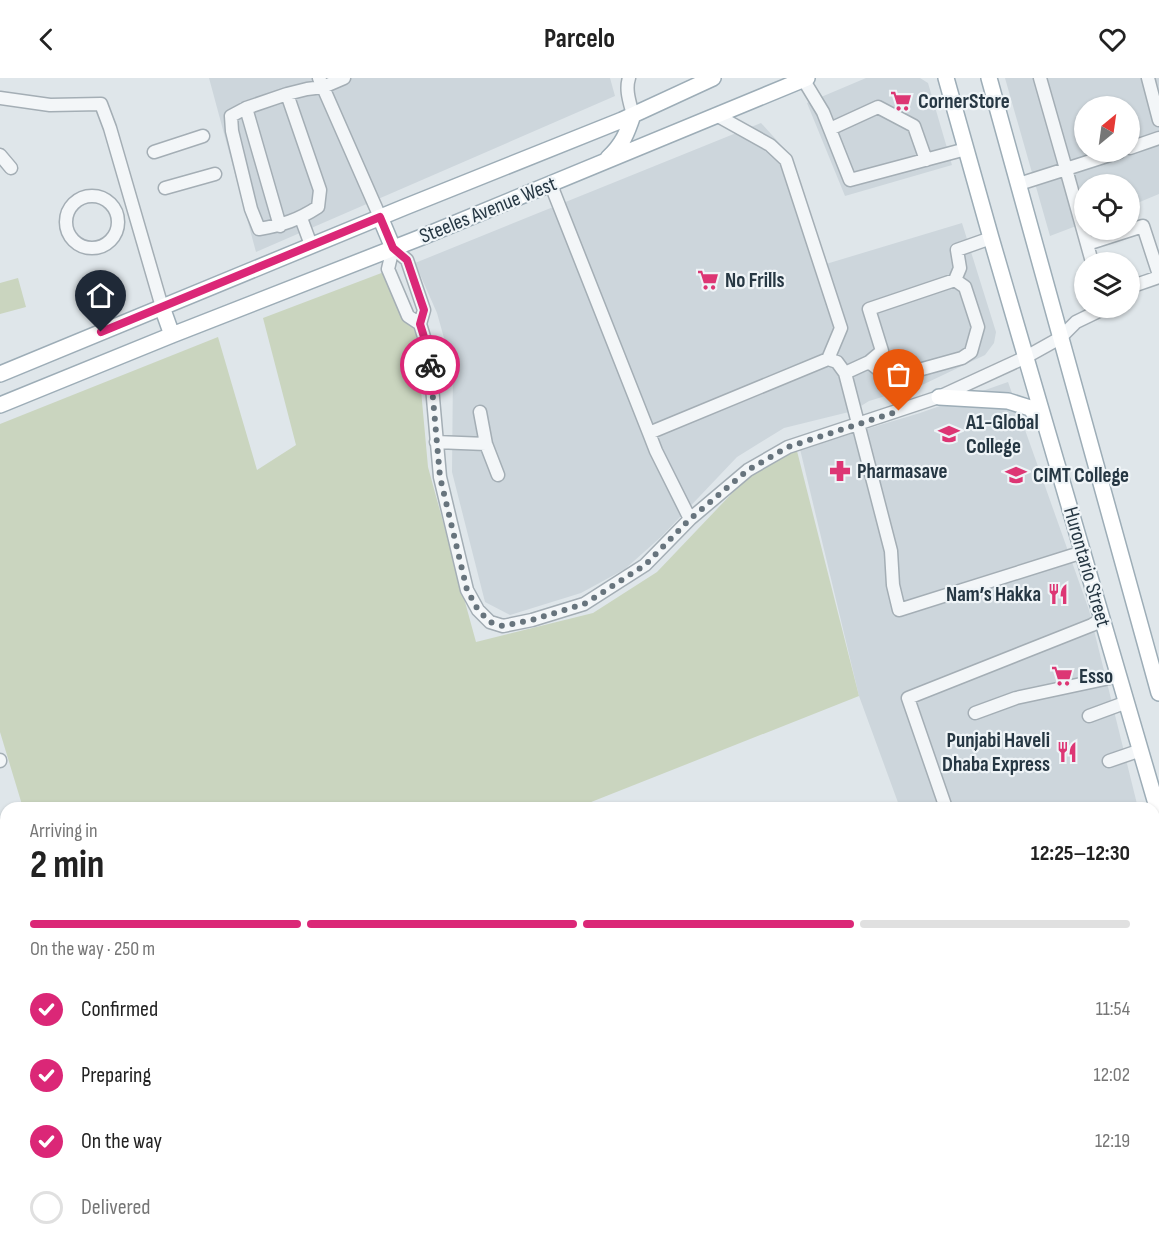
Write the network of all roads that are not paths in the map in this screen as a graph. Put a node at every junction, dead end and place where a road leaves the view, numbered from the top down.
1 (344, 78) edge
2 (629, 78) edge
3 (713, 78) edge
4 (936, 78) edge
5 (946, 78) edge
6 (991, 78) edge
7 (1040, 78) edge
8 (1148, 78) edge
9 (805, 79) edge
10 (321, 83) edge
11 (287, 94) junction
12 (0, 98) edge
13 (246, 108) junction
14 (956, 113) junction
15 (633, 115) junction
16 (718, 116) junction
17 (1159, 120) edge
18 (830, 129) junction
19 (203, 136) dead end
20 (1159, 138) edge
21 (1140, 145) edge
22 (966, 149) junction
23 (154, 152) dead end
24 (0, 155) edge
25 (926, 160) junction
26 (604, 162) junction
27 (1088, 162) edge
28 (10, 168) dead end
29 (1066, 169) junction
30 (215, 174) dead end
31 (1019, 184) junction
32 (551, 185) junction
33 (165, 188) dead end
34 (117, 214) junction
35 (135, 216) junction
36 (380, 217) junction
37 (301, 218) junction
38 (280, 226) junction
39 (991, 238) junction
40 (1087, 244) junction
41 (311, 245) junction
42 (393, 248) junction
43 (1089, 252) edge
44 (1159, 276) edge
45 (955, 280) junction
46 (1140, 283) edge
47 (162, 307) junction
48 (1084, 318) edge
49 (420, 324) junction
50 (172, 335) junction
51 (1060, 338) junction
52 (1026, 357) junction
53 (828, 358) junction
54 (869, 362) junction
55 (846, 373) junction
56 (0, 374) edge
57 (939, 398) junction
58 (0, 405) edge
59 (480, 412) dead end
60 (858, 425) junction
61 (1046, 427) junction
62 (649, 433) junction
63 (436, 442) junction
64 (486, 444) junction
65 (498, 475) dead end
66 (690, 519) junction
67 (1083, 552) junction
68 (1102, 619) junction
69 (1119, 676) junction
70 (1159, 693) edge
71 (1127, 702) junction
72 (975, 713) dead end
73 (1089, 716) dead end
74 (1141, 750) junction
75 (1109, 761) dead end
76 (944, 802) edge
77 (1156, 802) edge

1 - 10 street
2 - 15 street
3 - 15 main road, Steeles Avenue West
4 - 14 main road
5 - 14 main road, Hurontario Street
6 - 31 main road, Hurontario Street
7 - 29 street
8 - 17 street
9 - 16 main road, Steeles Avenue West
9 - 18 street
10 - 11 street
10 - 36 street
11 - 13 street
11 - 37 street
12 - 35 street
13 - 38 street
13 - 38 street
14 - 22 main road, Hurontario Street
15 - 26 main road
15 - 36 main road, Steeles Avenue West
16 - 26 main road, Steeles Avenue West
16 - 53 street
18 - 25 street
18 - 25 street
19 - 23 street
20 - 21 street
22 - 25 street
22 - 39 main road, Hurontario Street
24 - 28 street
26 - 32 main road, Steeles Avenue West
27 - 29 street
29 - 31 street
29 - 40 street
30 - 33 street
31 - 51 main road, Hurontario Street
32 - 42 main road, Steeles Avenue West
32 - 62 street
34 - 34 street
34 - 35 street
35 - 47 street
36 - 41 main road, Steeles Avenue West
36 - 42 main road
37 - 38 street
37 - 41 street
39 - 45 street
39 - 52 main road, Hurontario Street
40 - 43 street
40 - 44 street
41 - 47 main road, Steeles Avenue West
42 - 49 street
42 - 49 street
42 - 50 main road, Steeles Avenue West
44 - 46 street
45 - 54 street
45 - 54 street
47 - 50 main road
47 - 56 main road, Steeles Avenue West
48 - 51 street
49 - 63 street
50 - 58 main road, Steeles Avenue West
51 - 52 street
51 - 70 main road, Hurontario Street
52 - 57 street
52 - 61 main road, Hurontario Street
53 - 55 street
53 - 62 street
54 - 55 street
55 - 60 street
57 - 60 street
57 - 61 main road
59 - 64 street
60 - 66 street
60 - 67 street
61 - 67 main road, Hurontario Street
62 - 66 street
63 - 64 street
63 - 66 street
64 - 65 street
67 - 68 main road, Hurontario Street
68 - 69 main road, Hurontario Street
68 - 76 street
69 - 71 main road, Hurontario Street
69 - 72 street
71 - 73 street
71 - 74 main road, Hurontario Street
74 - 75 street
74 - 77 main road, Hurontario Street

